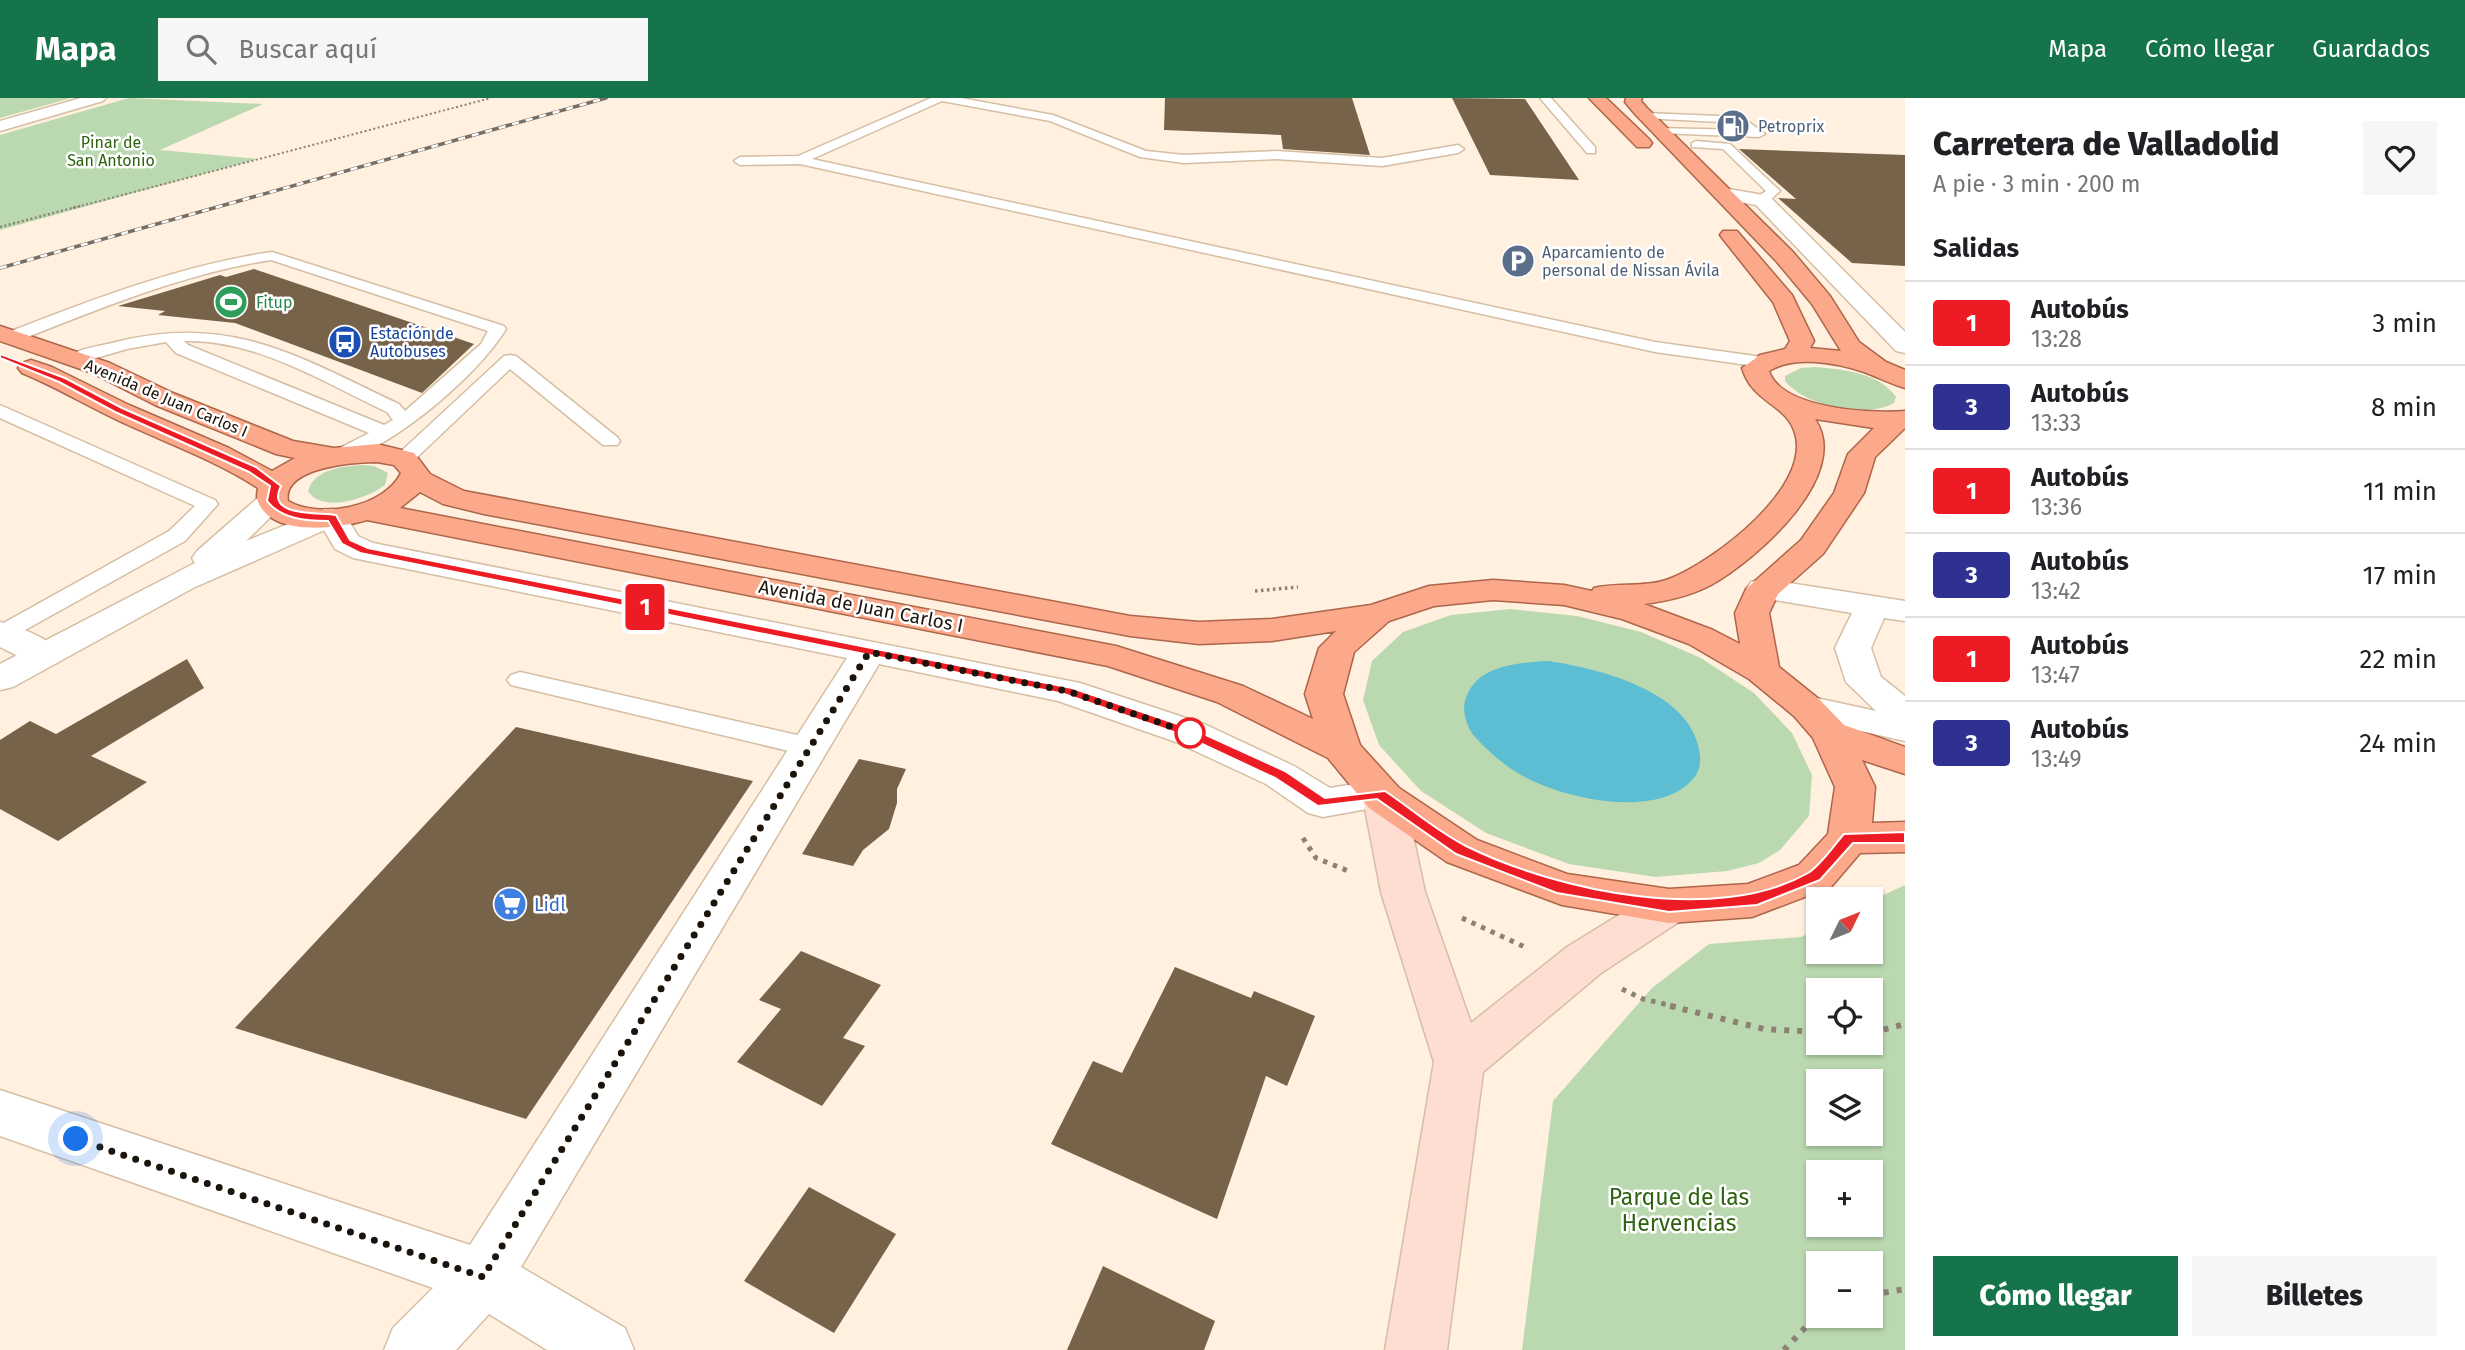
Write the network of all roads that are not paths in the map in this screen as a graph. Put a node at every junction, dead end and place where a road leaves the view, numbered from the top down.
1 (942, 98) edge
2 (1545, 98) edge
3 (1597, 98) edge
4 (1634, 98) edge
5 (95, 99) edge
6 (0, 127) edge
7 (1660, 130) junction
8 (1458, 149) dead end
9 (1591, 150) dead end
10 (1657, 158) dead end
11 (800, 160) junction
12 (740, 161) dead end
13 (1723, 194) junction
14 (1762, 200) junction
15 (1712, 216) dead end
16 (172, 338) junction
17 (4, 342) edge
18 (1905, 346) edge
19 (1793, 355) junction
20 (75, 359) junction
21 (1895, 374) edge
22 (1768, 381) junction
23 (0, 411) edge
24 (1902, 420) edge
25 (404, 422) junction
26 (386, 433) junction
27 (611, 441) dead end
28 (338, 455) junction
29 (409, 468) junction
30 (274, 493) junction
31 (341, 516) junction
32 (181, 582) junction
33 (1763, 589) junction
34 (1564, 595) junction
35 (1888, 608) edge
36 (1377, 614) junction
37 (1, 634) edge
38 (869, 652) junction
39 (44, 655) junction
40 (1762, 671) junction
41 (0, 679) edge
42 (520, 680) dead end
43 (1905, 715) edge
44 (1818, 721) junction
45 (1905, 729) edge
46 (810, 747) junction
47 (1342, 749) junction
48 (1905, 761) edge
49 (1382, 796) junction
50 (1905, 837) edge
51 (1849, 838) junction
52 (1669, 906) junction
53 (1459, 1062) junction
54 (0, 1113) edge
55 (483, 1277) junction
56 (415, 1350) edge
57 (603, 1350) edge
58 (1416, 1350) edge

1 - 8 lane
1 - 11 lane
2 - 9 lane
3 - 10 highway
4 - 7 highway
5 - 6 street
7 - 7 lane
7 - 13 highway
7 - 14 lane
11 - 12 lane
11 - 22 lane
13 - 14 street
13 - 21 highway
14 - 18 street
15 - 19 highway
16 - 20 lane
16 - 25 lane
16 - 26 lane
17 - 20 highway, Avenida de Juan Carlos I
17 - 25 lane
17 - 30 highway, Avenida de Juan Carlos I
19 - 21 highway
19 - 22 highway
20 - 28 highway, Avenida de Juan Carlos I
22 - 24 highway
22 - 34 highway
23 - 37 lane
24 - 33 highway
25 - 26 lane
26 - 28 lane
27 - 29 lane
28 - 29 highway, Avenida de Juan Carlos I
28 - 30 highway
29 - 31 highway
29 - 36 highway, Avenida de Juan Carlos I
30 - 31 highway, Avenida de Juan Carlos I
30 - 32 street
31 - 32 street
31 - 38 street
31 - 47 highway, Avenida de Juan Carlos I
32 - 39 street
33 - 35 street
33 - 40 highway
34 - 36 highway
34 - 40 highway
35 - 43 street
36 - 47 highway
37 - 39 street
38 - 46 street
38 - 49 street
39 - 41 street
40 - 44 highway
42 - 46 lane
44 - 45 street
44 - 48 highway
44 - 51 highway
46 - 55 street
47 - 49 highway
49 - 52 highway
49 - 53 main road
50 - 51 highway
51 - 52 highway
52 - 53 main road
53 - 58 main road
54 - 55 street
55 - 56 street
55 - 57 street

